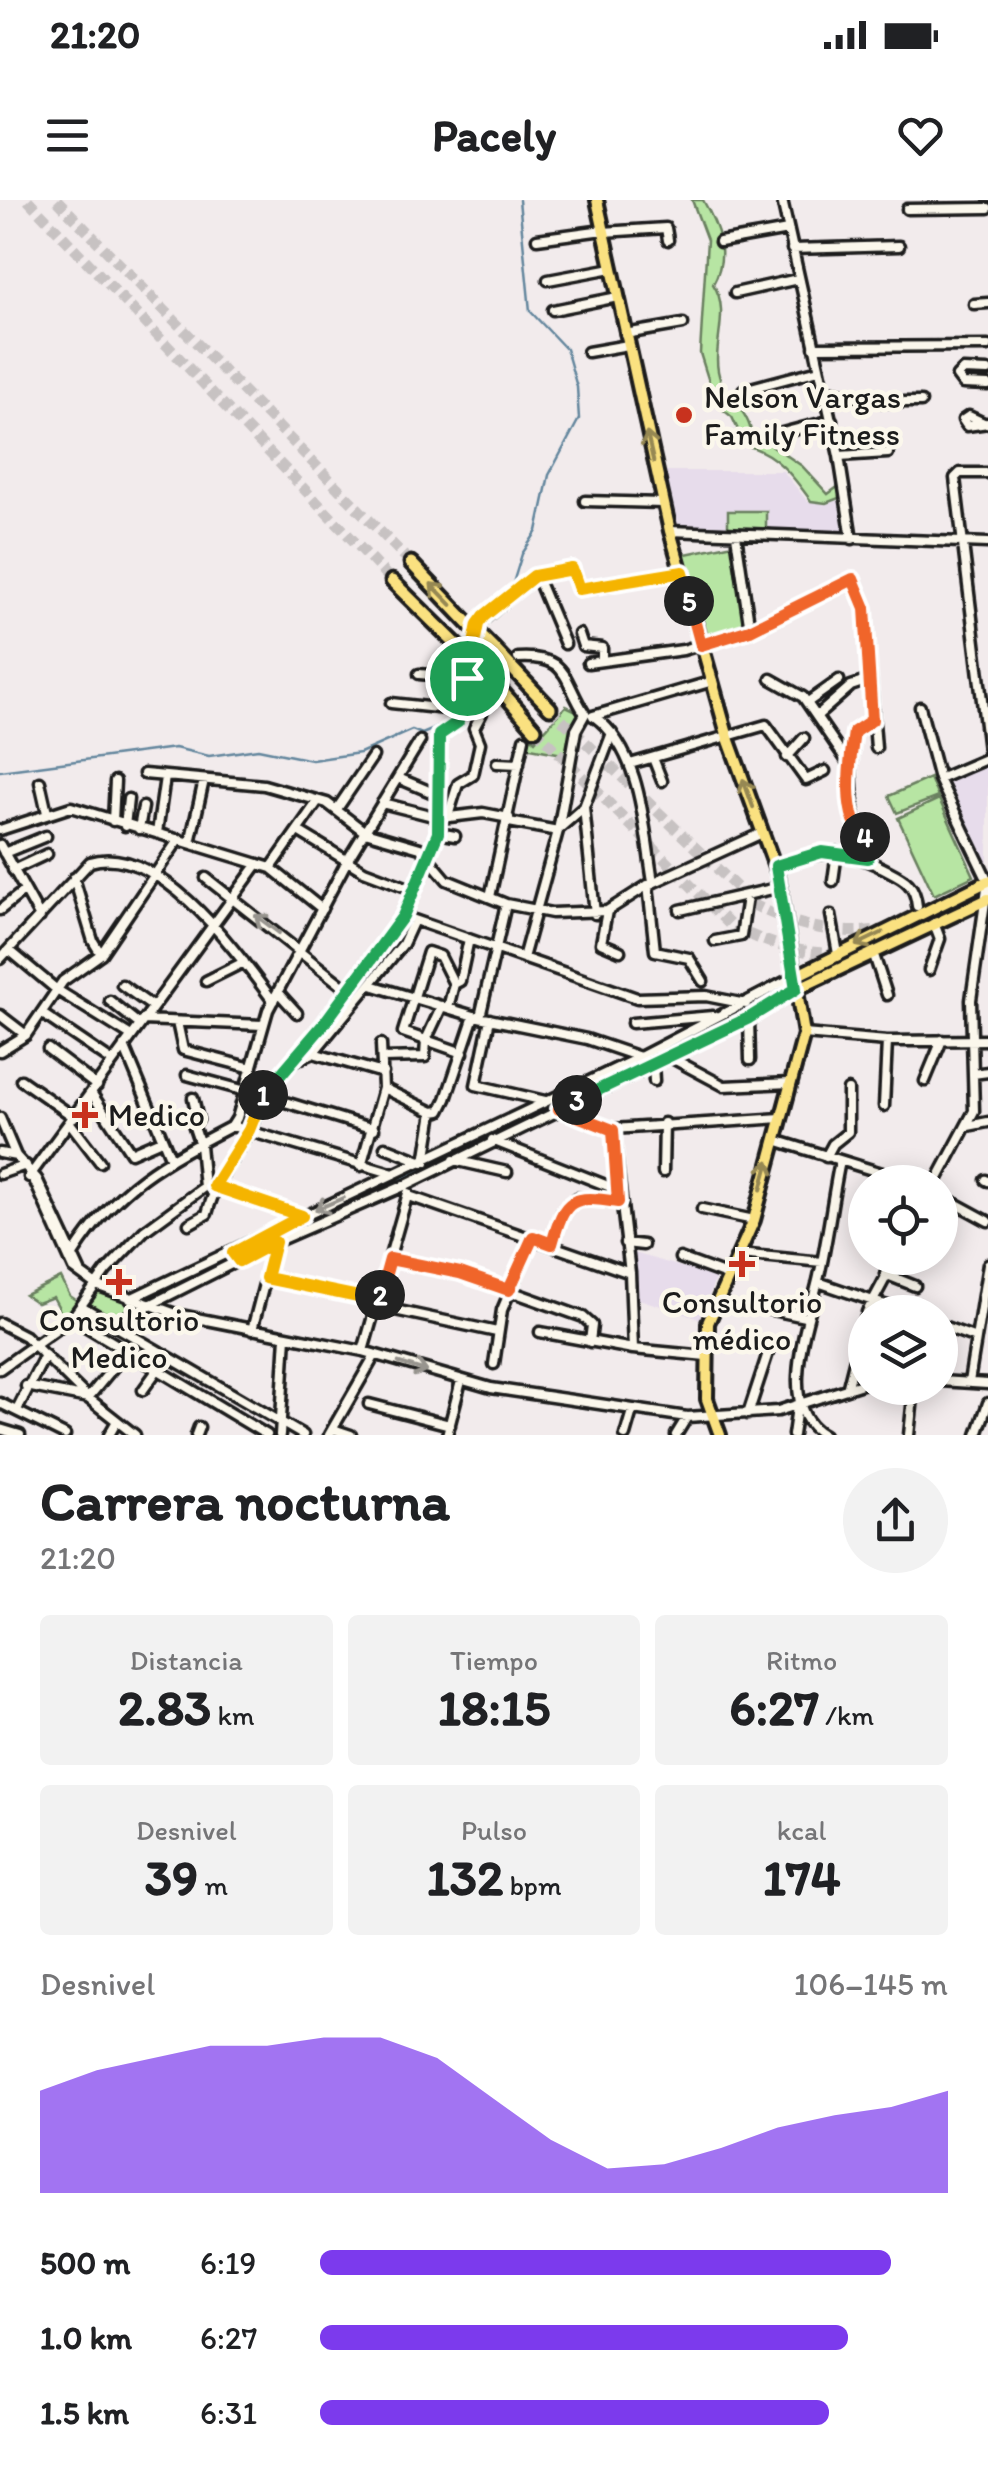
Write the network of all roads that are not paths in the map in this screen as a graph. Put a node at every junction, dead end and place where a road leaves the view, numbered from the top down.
1 (596, 200) edge
2 (782, 200) edge
3 (988, 208) edge
4 (907, 210) dead end
5 (788, 230) junction
6 (603, 231) junction
7 (538, 239) dead end
8 (668, 240) dead end
9 (720, 242) dead end
10 (899, 246) dead end
11 (792, 249) junction
12 (612, 268) junction
13 (798, 279) junction
14 (548, 280) dead end
15 (735, 293) dead end
16 (618, 297) junction
17 (988, 303) edge
18 (974, 304) dead end
19 (553, 310) dead end
20 (683, 324) dead end
21 (626, 340) junction
22 (814, 346) junction
23 (988, 346) edge
24 (588, 352) dead end
25 (819, 370) junction
26 (988, 371) edge
27 (988, 384) edge
28 (824, 389) junction
29 (742, 390) dead end
30 (921, 402) dead end
31 (832, 420) junction
32 (766, 437) dead end
33 (888, 453) dead end
34 (840, 456) junction
35 (988, 473) edge
36 (585, 501) dead end
37 (663, 503) junction
38 (670, 531) junction
39 (736, 535) junction
40 (852, 538) junction
41 (962, 543) junction
42 (988, 543) edge
43 (411, 564) tunnel mouth
44 (683, 572) junction
45 (536, 576) junction
46 (392, 581) tunnel mouth
47 (750, 630) junction
48 (579, 634) dead end
49 (565, 644) dead end
50 (701, 645) junction
51 (518, 658) dead end
52 (602, 661) junction
53 (588, 664) dead end
54 (419, 674) dead end
55 (467, 678) junction
56 (771, 678) dead end
57 (839, 680) dead end
58 (868, 680) junction
59 (713, 682) junction
60 (985, 697) edge
61 (808, 702) junction
62 (391, 703) dead end
63 (920, 707) dead end
64 (550, 708) tunnel mouth
65 (482, 713) dead end
66 (818, 714) junction
67 (457, 716) junction
68 (590, 716) junction
69 (872, 720) junction
70 (535, 729) tunnel mouth
71 (612, 733) junction
72 (728, 738) junction
73 (804, 738) dead end
74 (524, 739) dead end
75 (420, 740) dead end
76 (876, 748) dead end
77 (988, 750) edge
78 (373, 756) dead end
79 (787, 757) junction
80 (654, 758) junction
81 (988, 758) edge
82 (497, 763) dead end
83 (519, 764) junction
84 (630, 764) junction
85 (850, 766) junction
86 (825, 771) dead end
87 (144, 774) dead end
88 (164, 776) junction
89 (398, 778) junction
90 (939, 779) junction
91 (204, 780) junction
92 (115, 781) dead end
93 (662, 781) dead end
94 (40, 782) dead end
95 (438, 794) junction
96 (128, 798) dead end
97 (318, 801) junction
98 (382, 804) junction
99 (142, 807) dead end
100 (584, 807) junction
101 (337, 809) junction
102 (47, 812) junction
103 (444, 817) junction
104 (509, 820) junction
105 (113, 821) junction
106 (125, 826) junction
107 (139, 829) junction
108 (0, 830) edge
109 (298, 831) junction
110 (558, 831) junction
111 (365, 832) junction
112 (158, 833) junction
113 (438, 833) junction
114 (762, 834) junction
115 (46, 836) dead end
116 (455, 836) dead end
117 (179, 840) junction
118 (190, 843) junction
119 (2, 850) edge
120 (838, 852) junction
121 (48, 854) dead end
122 (429, 857) junction
123 (868, 858) junction
124 (347, 861) junction
125 (258, 864) junction
126 (776, 866) junction
127 (271, 868) junction
128 (13, 870) junction
129 (154, 875) junction
130 (74, 878) junction
131 (206, 878) dead end
132 (833, 881) dead end
133 (988, 881) edge
134 (651, 883) junction
135 (781, 887) junction
136 (414, 890) junction
137 (30, 891) junction
138 (747, 897) junction
139 (233, 898) junction
140 (490, 898) junction
141 (988, 899) edge
142 (506, 904) junction
143 (917, 906) dead end
144 (322, 909) junction
145 (0, 910) edge
146 (680, 910) dead end
147 (538, 911) junction
148 (607, 912) junction
149 (595, 914) junction
150 (831, 915) dead end
151 (40, 916) junction
152 (403, 916) junction
153 (414, 920) junction
154 (214, 924) junction
155 (934, 924) junction
156 (469, 939) junction
157 (716, 941) dead end
158 (10, 950) junction
159 (302, 950) junction
160 (496, 950) junction
161 (620, 950) dead end
162 (873, 952) junction
163 (101, 954) junction
164 (838, 954) junction
165 (523, 958) junction
166 (0, 959) edge
167 (244, 962) junction
168 (365, 966) junction
169 (929, 970) dead end
170 (378, 976) junction
171 (973, 980) junction
172 (988, 980) edge
173 (703, 981) dead end
174 (206, 982) dead end
175 (795, 983) junction
176 (454, 984) junction
177 (371, 985) junction
178 (122, 986) dead end
179 (57, 990) junction
180 (348, 990) junction
181 (887, 996) dead end
182 (276, 997) junction
183 (414, 997) junction
184 (110, 1001) dead end
185 (746, 1004) junction
186 (153, 1007) junction
187 (445, 1007) junction
188 (41, 1013) junction
189 (297, 1013) dead end
190 (0, 1015) edge
191 (477, 1016) junction
192 (720, 1016) junction
193 (749, 1018) junction
194 (490, 1019) junction
195 (177, 1022) junction
196 (142, 1023) junction
197 (632, 1023) dead end
198 (263, 1025) junction
199 (26, 1034) junction
200 (804, 1034) junction
201 (131, 1036) junction
202 (426, 1040) junction
203 (942, 1040) junction
204 (988, 1040) edge
205 (887, 1041) junction
206 (970, 1042) junction
207 (381, 1044) dead end
208 (124, 1046) junction
209 (2, 1047) edge
210 (48, 1049) dead end
211 (312, 1053) junction
212 (463, 1053) junction
213 (668, 1056) junction
214 (640, 1057) junction
215 (382, 1058) junction
216 (750, 1060) dead end
217 (294, 1061) junction
218 (113, 1062) junction
219 (654, 1063) junction
220 (252, 1068) junction
221 (383, 1072) junction
222 (988, 1072) edge
223 (972, 1074) junction
224 (187, 1075) dead end
225 (21, 1080) dead end
226 (654, 1081) dead end
227 (925, 1081) dead end
228 (790, 1083) junction
229 (383, 1088) junction
230 (94, 1090) junction
231 (848, 1090) dead end
232 (246, 1091) junction
233 (262, 1095) junction
234 (193, 1098) dead end
235 (546, 1102) junction
236 (884, 1106) dead end
237 (559, 1109) junction
238 (434, 1112) junction
239 (0, 1118) edge
240 (781, 1118) junction
241 (72, 1120) junction
242 (988, 1122) edge
243 (664, 1123) junction
244 (232, 1126) junction
245 (498, 1126) junction
246 (967, 1126) junction
247 (374, 1128) junction
248 (249, 1130) junction
249 (613, 1130) junction
250 (486, 1132) junction
251 (497, 1138) junction
252 (161, 1140) junction
253 (774, 1140) junction
254 (200, 1145) junction
255 (385, 1146) dead end
256 (0, 1153) edge
257 (16, 1156) junction
258 (826, 1157) junction
259 (171, 1158) junction
260 (454, 1160) junction
261 (840, 1161) junction
262 (100, 1162) dead end
263 (424, 1162) junction
264 (854, 1165) edge
265 (945, 1165) edge
266 (361, 1166) junction
267 (30, 1172) junction
268 (507, 1172) dead end
269 (663, 1172) dead end
270 (0, 1174) edge
271 (398, 1174) junction
272 (406, 1185) junction
273 (214, 1186) junction
274 (204, 1187) junction
275 (618, 1190) junction
276 (409, 1196) junction
277 (618, 1202) junction
278 (958, 1205) edge
279 (702, 1209) dead end
280 (302, 1216) junction
281 (754, 1220) junction
282 (988, 1221) edge
283 (189, 1224) dead end
284 (533, 1237) junction
285 (275, 1242) junction
286 (624, 1243) junction
287 (552, 1244) junction
288 (643, 1245) dead end
289 (232, 1250) junction
290 (74, 1254) junction
291 (740, 1254) junction
292 (680, 1258) dead end
293 (390, 1259) junction
294 (239, 1261) junction
295 (822, 1262) junction
296 (988, 1264) edge
297 (80, 1271) junction
298 (630, 1273) junction
299 (888, 1275) edge
300 (730, 1276) junction
301 (266, 1278) junction
302 (818, 1282) junction
303 (96, 1285) junction
304 (915, 1286) dead end
305 (509, 1290) junction
306 (856, 1295) edge
307 (130, 1300) junction
308 (377, 1304) junction
309 (81, 1306) junction
310 (148, 1306) junction
311 (768, 1308) dead end
312 (805, 1317) junction
313 (72, 1318) junction
314 (0, 1324) edge
315 (112, 1324) junction
316 (252, 1330) junction
317 (497, 1332) junction
318 (540, 1332) dead end
319 (958, 1332) edge
320 (286, 1336) junction
321 (973, 1337) junction
322 (590, 1342) junction
323 (35, 1344) junction
324 (633, 1349) junction
325 (127, 1351) junction
326 (362, 1351) junction
327 (768, 1352) dead end
328 (375, 1355) junction
329 (45, 1356) junction
330 (706, 1356) junction
331 (494, 1364) dead end
332 (0, 1369) edge
333 (158, 1369) junction
334 (461, 1381) junction
335 (958, 1382) edge
336 (968, 1382) junction
337 (988, 1384) edge
338 (26, 1386) junction
339 (848, 1386) edge
340 (142, 1390) dead end
341 (88, 1398) junction
342 (0, 1403) edge
343 (988, 1403) edge
344 (369, 1404) dead end
345 (799, 1405) junction
346 (912, 1405) edge
347 (18, 1410) junction
348 (632, 1412) junction
349 (748, 1414) junction
350 (687, 1418) junction
351 (713, 1418) junction
352 (117, 1420) junction
353 (280, 1421) junction
354 (247, 1424) junction
355 (450, 1425) junction
356 (0, 1430) edge
357 (331, 1432) edge
358 (20, 1435) edge
359 (65, 1435) edge
360 (109, 1435) edge
361 (135, 1435) edge
362 (244, 1435) edge
363 (266, 1435) edge
364 (280, 1435) edge
365 (303, 1435) edge
366 (350, 1435) edge
367 (447, 1435) edge
368 (626, 1435) edge
369 (676, 1435) edge
370 (720, 1435) edge
371 (793, 1435) edge
372 (824, 1435) edge
373 (909, 1435) edge
374 (977, 1435) edge

1 - 6 main road
2 - 5 street
3 - 4 street
5 - 9 street
5 - 11 street
6 - 7 street
6 - 8 street
6 - 12 main road
10 - 11 street
11 - 13 street
12 - 14 street
12 - 16 main road
13 - 15 street
13 - 22 street
16 - 19 street
16 - 21 main road
17 - 18 street
20 - 21 street
21 - 24 street
37 -> 21 main road
22 - 23 street
22 - 25 street
25 - 28 street
25 - 29 street
26 - 27 street
28 - 30 street
28 - 31 street
31 - 32 street
31 - 34 street
33 - 34 street
34 - 40 street
35 - 41 street
36 - 37 street
37 - 38 main road
38 - 39 street
38 - 44 main road
39 - 40 street
39 - 47 street
40 - 41 street
41 - 42 street
41 - 60 street
64 -> 43 highway, bridge
44 - 45 street
44 - 50 main road
45 - 49 street
45 - 55 street
46 - 70 highway, bridge
47 - 50 street
47 - 58 street
48 - 52 street
50 - 52 street
50 - 59 main road
51 - 68 street
52 - 53 street
54 - 55 street
55 - 67 street
56 - 61 street
57 - 61 street
58 - 66 street
58 - 69 street
59 - 68 street
59 - 72 main road
60 - 77 street
61 - 66 street
62 - 67 street
63 - 90 street
65 - 103 street
66 - 85 street
67 - 95 street
68 - 71 street
68 - 110 street
69 - 76 street
69 - 85 street
71 - 84 street
71 - 100 street
72 - 79 street
72 - 80 street
114 -> 72 main road
73 - 79 street
74 - 83 street
75 - 89 street
78 - 101 street
79 - 86 street
80 - 84 street
80 - 93 street
81 - 90 street
82 - 83 street
83 - 104 street
84 - 134 street
85 - 123 street
87 - 88 street
88 - 91 street
88 - 112 street
89 - 95 street
89 - 98 street
90 - 133 street
91 - 97 street
91 - 118 street
92 - 105 street
94 - 102 street
95 - 103 street
96 - 106 street
97 - 101 street
97 - 109 street
98 - 103 street
98 - 111 street
99 - 107 street
100 - 110 street
100 - 149 street
101 - 111 street
102 - 105 street
102 - 108 street
103 - 104 street
103 - 113 street
104 - 110 street
104 - 140 street
105 - 106 street
106 - 107 street
107 - 112 street
109 - 124 street
109 - 127 street
110 - 147 street
111 - 122 street
111 - 124 street
112 - 117 street
113 - 116 street
113 - 122 street
114 - 126 main road
114 - 134 street
115 - 119 street
117 - 118 street
117 - 129 street
118 - 125 street
119 - 128 street
120 - 123 street
120 - 126 street
120 - 132 street
121 - 128 street
122 - 136 street
122 - 140 street
123 - 143 street
124 - 136 street
124 - 144 street
125 - 127 street
125 - 139 street
126 - 135 main road
127 - 144 street
128 - 137 street
129 - 130 street
129 - 154 street
129 - 163 street
130 - 151 street
130 - 163 street
131 - 139 street
133 - 141 street
133 -> 164 main road
134 - 148 street
134 - 173 street
135 - 138 street
135 - 175 main road
136 - 152 street
137 - 145 street
137 - 151 street
138 - 146 street
138 - 157 street
139 - 154 street
159 -> 139 street
140 - 142 street
141 - 155 main road
141 - 171 street
142 - 147 street
142 - 160 street
144 - 159 street
147 - 149 street
147 - 165 street
148 - 149 street
148 - 161 street
150 - 164 street
151 - 158 street
152 - 153 street
152 - 168 street
153 - 156 street
153 - 170 street
154 - 167 street
154 - 186 street
155 - 162 main road
155 - 169 street
156 - 160 street
156 - 176 street
158 - 166 street
158 - 179 street
159 - 180 street
159 - 182 street
160 - 165 street
160 - 191 street
162 - 175 main road
162 - 181 street
163 - 179 street
164 - 175 main road
165 - 185 street
167 - 174 street
167 - 182 street
168 - 170 street
168 - 180 street
170 - 177 street
171 - 172 street
171 - 206 street
175 - 185 street
175 - 193 street
175 - 200 main road
176 - 183 street
176 - 187 street
177 - 183 street
177 - 211 street
178 - 186 street
179 - 188 street
179 - 201 street
180 - 217 street
182 - 189 street
182 - 198 street
183 - 187 street
183 - 202 street
184 - 196 street
185 - 192 street
186 - 196 street
187 - 191 street
187 - 202 street
188 - 199 street
188 - 218 street
190 - 199 street
191 - 194 street
191 - 212 street
192 - 197 street
192 - 214 street
193 - 213 street
193 - 216 street
194 - 214 street
194 - 235 street
195 - 196 street
195 - 198 street
195 - 220 street
196 - 201 street
198 - 220 street
199 - 209 street
200 - 205 street
200 - 228 main road
201 - 208 street
202 - 212 street
202 - 215 street
203 - 205 street
203 - 206 street
203 - 227 street
204 - 206 street
205 - 236 street
206 - 223 street
207 - 215 street
208 - 218 street
208 - 252 street
210 - 230 street
211 - 217 street
211 - 221 street
212 - 238 street
213 - 219 street
213 - 228 street
214 - 235 street
215 - 221 street
217 - 233 street
218 - 230 street
219 - 226 street
219 - 237 street
220 - 232 street
221 - 229 street
222 - 223 street
223 - 246 street
224 - 232 street
225 - 241 street
228 - 240 main road
229 - 238 street
229 - 247 street
230 - 241 street
230 - 252 street
231 - 258 street
232 - 244 street
233 - 247 street
233 - 248 street
234 - 254 street
235 - 245 street
237 - 249 street
237 - 251 street
238 - 263 street
239 - 257 street
240 - 243 street
240 - 253 main road
241 - 262 street
241 - 267 street
242 - 246 street
243 - 249 street
243 - 269 street
244 - 248 street
244 - 254 street
245 - 250 street
245 - 251 street
246 - 265 street
247 - 266 street
248 - 266 street
248 - 273 street
249 - 275 street
250 - 251 street
250 - 263 street
251 - 260 street
251 - 275 street
252 - 259 street
253 - 258 street
281 -> 253 main road
254 - 259 street
254 - 274 street
255 - 263 street
256 - 257 street
257 - 267 street
258 - 261 street
259 - 290 street
260 - 268 street
260 - 272 street
261 - 264 street
261 - 295 street
263 - 271 street
266 - 271 street
267 - 270 street
267 - 290 street
267 - 297 street
271 -> 280 street
272 - 276 street
272 - 285 street
273 - 274 street
273 - 280 street
273 - 283 street
274 - 303 street
275 - 277 street
276 - 284 street
276 - 293 street
277 - 286 street
277 - 287 street
278 - 282 street
279 - 281 street
280 - 289 street
281 - 291 main road
284 - 287 street
284 - 305 street
285 - 294 street
285 - 301 street
286 - 288 street
286 - 298 street
287 - 298 street
289 - 294 street
289 - 307 street
290 - 297 street
291 - 295 street
291 - 300 main road
292 - 300 street
293 - 305 street
293 - 308 street
294 - 310 street
295 - 302 street
296 - 321 street
297 - 303 street
298 - 324 street
299 - 304 street
300 - 330 main road
301 - 308 street
301 - 316 street
302 - 306 street
302 - 312 street
303 - 307 street
303 - 309 street
305 - 317 street
305 - 322 street
307 - 310 street
308 - 317 street
308 - 326 street
309 - 313 street
309 - 315 street
310 - 315 street
310 - 316 street
311 - 312 street
312 - 345 street
313 - 323 street
313 - 325 street
314 - 323 street
315 - 353 street
316 - 320 street
317 - 331 street
318 - 322 street
319 - 321 street
320 - 326 street
320 - 353 street
321 - 336 street
322 - 324 street
323 - 329 street
323 - 332 street
324 - 330 street
325 - 333 street
325 - 341 street
326 - 328 street
327 - 349 street
328 -> 334 street
328 - 357 street
329 - 338 street
329 - 341 street
330 - 351 main road
333 - 340 street
333 - 354 street
334 - 348 street
334 - 355 street
335 - 336 street
336 - 337 street
338 - 341 street
338 - 347 street
339 - 345 street
341 - 352 street
342 - 347 street
343 - 374 street
344 - 355 street
345 - 349 street
345 - 371 street
345 - 372 street
346 - 373 street
347 - 359 street
348 - 350 street
348 - 368 street
349 - 351 street
350 - 351 street
350 - 369 street
351 - 370 main road
352 - 360 street
352 - 361 street
353 - 364 street
353 - 365 street
354 - 362 street
354 - 363 street
355 - 367 street
356 - 358 street
357 - 366 street

